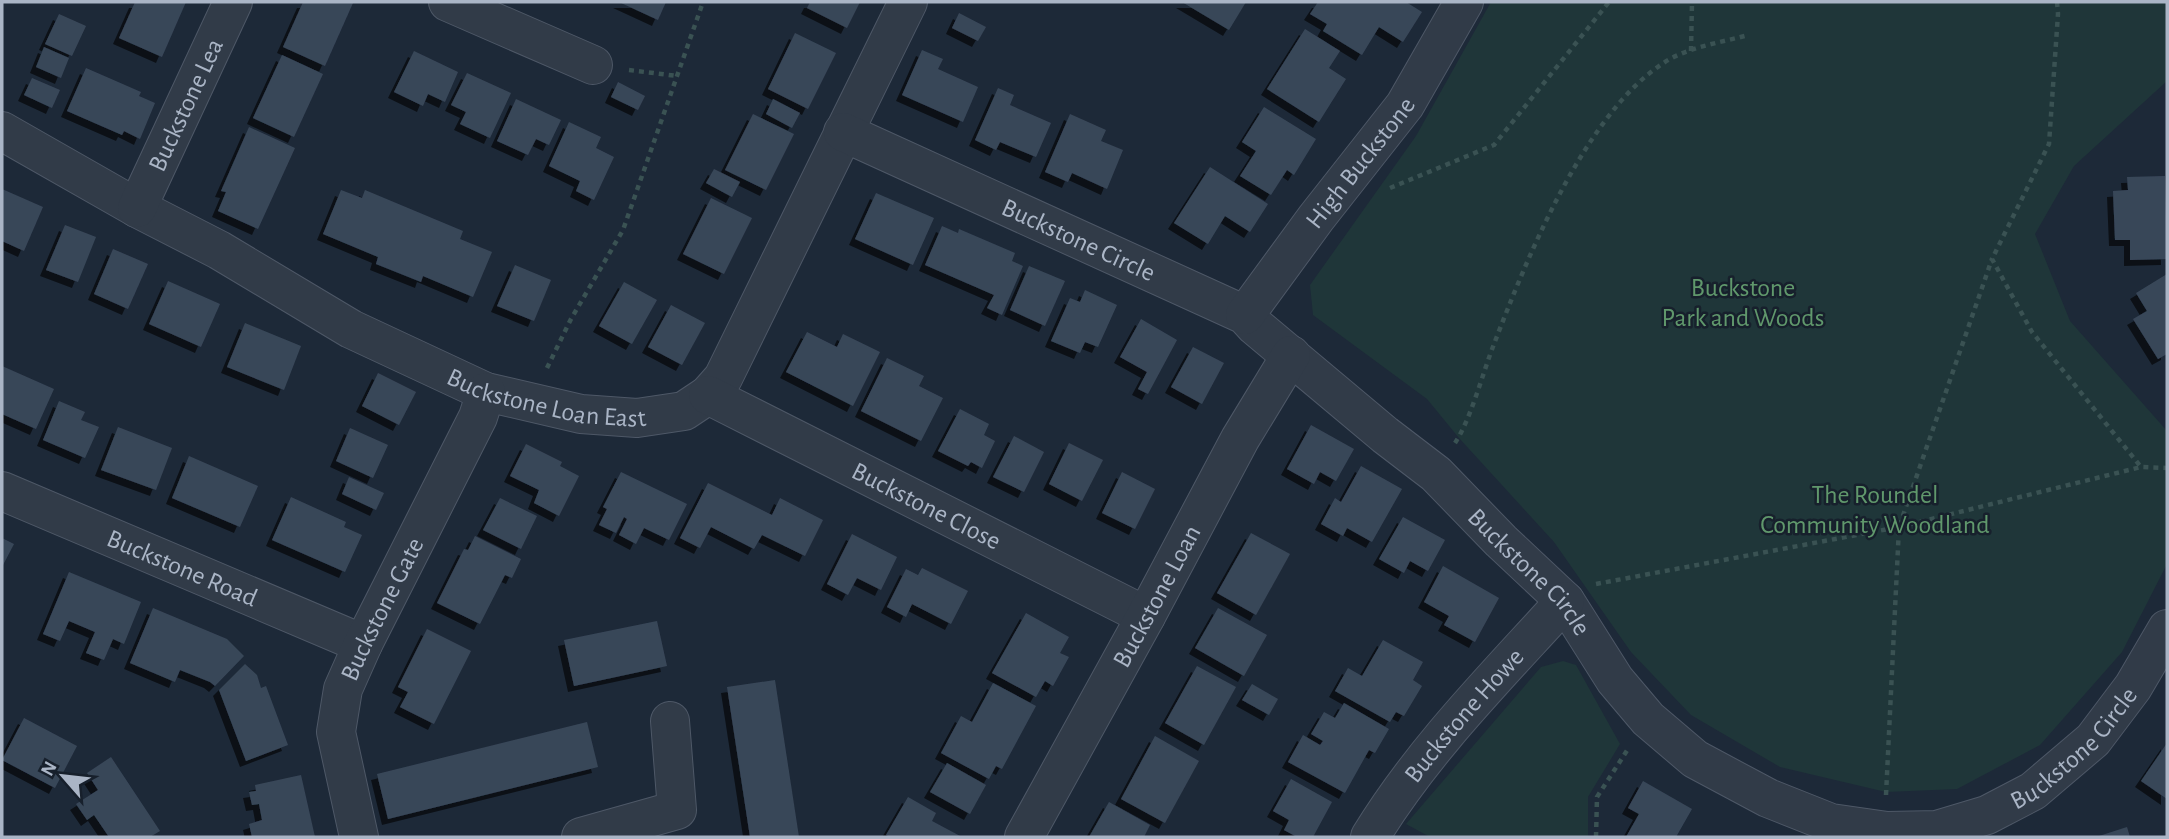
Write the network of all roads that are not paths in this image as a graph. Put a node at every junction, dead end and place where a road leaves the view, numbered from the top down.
1 (233, 2) edge
2 (448, 2) edge
3 (908, 2) edge
4 (1464, 2) edge
5 (593, 65) road end
6 (2, 131) edge
7 (843, 132) junction
8 (137, 208) junction
9 (1245, 315) junction
10 (1291, 355) junction
11 (486, 392) junction
12 (708, 395) junction
13 (2, 491) edge
14 (1565, 601) junction
15 (1146, 616) junction
16 (2167, 629) edge
17 (363, 644) junction
18 (670, 722) dead end
19 (1886, 834) edge
20 (359, 837) edge
21 (581, 837) edge
22 (1024, 837) edge
23 (1370, 837) edge

1 - 8 street, Buckstone Lea
2 - 5 street
3 - 7 street, Buckstone Loan East
4 - 9 street, High Buckstone
6 - 8 street, Buckstone Loan East
7 - 9 street, Buckstone Circle
7 - 12 street, Buckstone Loan East
8 - 11 street, Buckstone Loan East
9 - 10 street, Buckstone Circle
10 - 14 street, Buckstone Circle
10 - 15 street, Buckstone Loan
11 - 12 street, Buckstone Loan East
11 - 17 street, Buckstone Gate
12 - 15 street, Buckstone Close
13 - 17 street, Buckstone Road
14 - 19 street, Buckstone Circle
14 - 23 street, Buckstone Howe
15 - 22 street, Buckstone Loan
16 - 19 street, Buckstone Circle
17 - 20 street, Buckstone Gate
18 - 21 street

